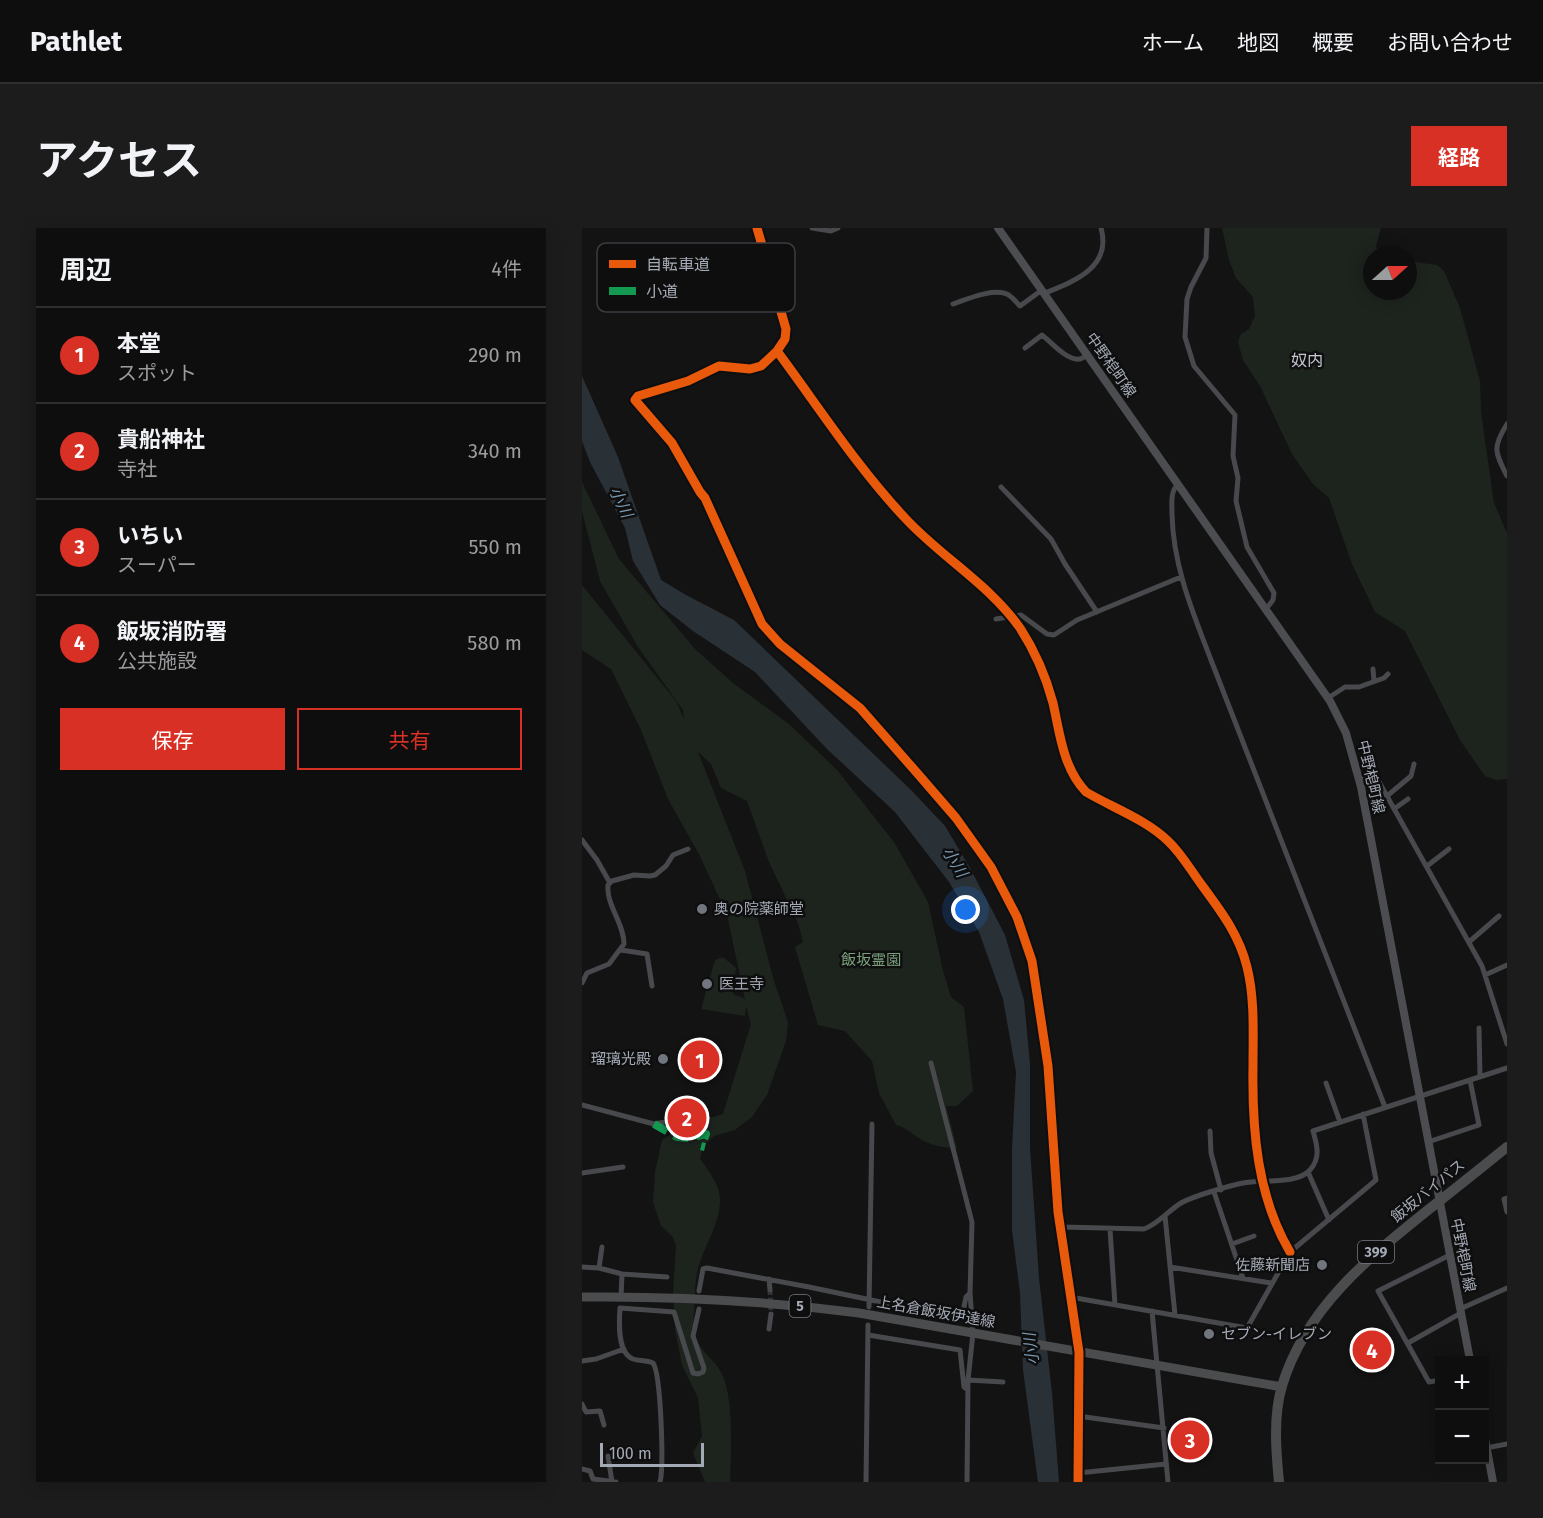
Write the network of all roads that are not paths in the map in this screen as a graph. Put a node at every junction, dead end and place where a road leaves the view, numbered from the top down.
1 (757, 228) edge
2 (812, 228) edge
3 (838, 228) edge
4 (998, 228) edge
5 (1101, 228) edge
6 (1207, 228) edge
7 (761, 243) edge
8 (1043, 292) junction
9 (953, 304) dead end
10 (781, 312) edge
11 (1025, 348) dead end
12 (777, 351) junction
13 (1088, 354) junction
14 (1507, 424) edge
15 (1507, 476) edge
16 (1178, 484) junction
17 (1001, 487) dead end
18 (1181, 577) junction
19 (1266, 609) junction
20 (1097, 612) junction
21 (1011, 616) junction
22 (996, 619) dead end
23 (1374, 669) dead end
24 (1389, 674) dead end
25 (1374, 681) junction
26 (1328, 698) junction
27 (1369, 764) dead end
28 (1414, 764) dead end
29 (1375, 775) junction
30 (1359, 780) junction
31 (1387, 796) junction
32 (1408, 799) dead end
33 (1394, 809) junction
34 (582, 840) edge
35 (688, 849) dead end
36 (1449, 849) dead end
37 (1427, 866) junction
38 (610, 883) junction
39 (1499, 916) dead end
40 (1469, 942) junction
41 (621, 950) junction
42 (1507, 965) edge
43 (1485, 975) junction
44 (582, 983) edge
45 (652, 986) dead end
46 (1504, 1025) edge
47 (1479, 1028) dead end
48 (1507, 1044) edge
49 (931, 1063) dead end
50 (1507, 1068) edge
51 (1480, 1077) junction
52 (1470, 1080) junction
53 (1326, 1083) dead end
54 (1420, 1096) junction
55 (582, 1105) edge
56 (1385, 1107) junction
57 (1363, 1114) junction
58 (683, 1119) dead end
59 (1340, 1122) junction
60 (872, 1124) dead end
61 (1210, 1131) dead end
62 (1428, 1142) junction
63 (1507, 1147) edge
64 (622, 1167) dead end
65 (1308, 1172) junction
66 (582, 1173) edge
67 (1261, 1182) junction
68 (1217, 1191) junction
69 (1507, 1198) edge
70 (1440, 1201) junction
71 (1507, 1212) edge
72 (1165, 1216) junction
73 (1329, 1220) junction
74 (1062, 1227) junction
75 (1110, 1229) junction
76 (1254, 1236) dead end
77 (1232, 1244) junction
78 (602, 1247) dead end
79 (1290, 1251) junction
80 (1450, 1255) junction
81 (582, 1267) edge
82 (1170, 1267) junction
83 (599, 1268) junction
84 (622, 1274) junction
85 (667, 1276) dead end
86 (1243, 1278) junction
87 (769, 1279) junction
88 (1271, 1283) junction
89 (1507, 1288) edge
90 (770, 1290) tunnel mouth
91 (699, 1291) dead end
92 (970, 1293) junction
93 (582, 1297) edge
94 (621, 1297) junction
95 (1070, 1297) junction
96 (869, 1304) junction
97 (1115, 1305) junction
98 (699, 1309) dead end
99 (1152, 1311) junction
100 (1460, 1311) junction
101 (771, 1314) tunnel mouth
102 (1175, 1316) junction
103 (868, 1325) dead end
104 (769, 1329) dead end
105 (973, 1333) junction
106 (868, 1335) junction
107 (1408, 1343) junction
108 (624, 1349) junction
109 (1075, 1352) junction
110 (1469, 1356) edge
111 (582, 1361) edge
112 (1158, 1366) junction
113 (968, 1380) junction
114 (1435, 1381) edge
115 (1003, 1382) dead end
116 (1282, 1387) junction
117 (968, 1390) junction
118 (582, 1404) edge
119 (1078, 1416) junction
120 (604, 1425) dead end
121 (1164, 1428) junction
122 (1507, 1444) edge
123 (1489, 1447) edge
124 (608, 1456) dead end
125 (1489, 1463) edge
126 (1166, 1464) junction
127 (582, 1469) edge
128 (1078, 1473) junction
129 (613, 1482) edge
130 (660, 1482) edge
131 (866, 1482) edge
132 (967, 1482) edge
133 (1078, 1482) edge
134 (1168, 1482) edge
135 (1279, 1482) edge
136 (1493, 1482) edge

1 - 7 street
2 - 3 street
4 - 8 main road, 中野梍町線
5 - 8 street
6 - 19 street
8 - 9 street
8 - 13 main road, 中野梍町線
10 - 12 street
11 - 13 street
12 - 21 street
12 - 74 street
13 - 16 main road, 中野梍町線
14 - 15 street
16 - 18 street
16 - 19 main road, 中野梍町線
17 - 20 street
18 - 20 street
18 - 56 street
19 - 26 main road, 中野梍町線
20 - 21 street
21 - 22 street
21 - 67 street
23 - 25 street
24 - 25 street
25 - 26 street
26 - 30 main road, 中野梍町線
27 - 29 street
28 - 31 street
29 - 30 street
29 - 31 street
30 - 54 main road, 中野梍町線
31 - 33 street
32 - 33 street
33 - 37 street
34 - 38 street
35 - 38 street
36 - 37 street
37 - 40 street
38 - 41 street
39 - 40 street
40 - 43 street
41 - 44 street
41 - 45 street
42 - 43 street
43 - 46 street
46 - 48 street
47 - 51 street
49 - 92 street
50 - 51 street
51 - 52 street
52 - 54 street
52 - 62 street
53 - 59 street
54 - 56 street
54 - 62 main road, 中野梍町線
55 - 58 street
56 - 57 street
57 - 59 street
57 - 73 street
59 - 65 street
60 - 96 street
61 - 68 street
62 - 70 main road, 中野梍町線
63 - 70 highway, 飯坂バイパス / 399
64 - 66 street
65 - 67 street
65 - 73 street
67 - 68 street
67 - 79 street
68 - 72 street
68 - 77 street
69 - 71 street
70 - 80 main road, 中野梍町線
70 - 116 highway, 飯坂バイパス / 399
72 - 75 street
72 - 82 street
73 - 79 street
74 - 75 street
74 - 95 street
75 - 97 street
76 - 77 street
77 - 86 street
78 - 83 street
79 - 88 street
80 - 100 main road, 中野梍町線
80 - 107 street
81 - 83 street
82 - 86 street
82 - 102 street
83 - 84 street
84 - 85 street
84 - 94 street
86 - 88 street
87 - 90 street
87 - 91 street
87 - 96 street
88 - 102 street
89 - 100 street
92 - 96 street
92 - 105 street
93 - 94 main road, 上名倉飯坂伊達線 / 5
94 - 105 main road, 上名倉飯坂伊達線 / 5
95 - 97 street
95 - 109 street
97 - 99 street
98 - 108 street
99 - 102 street
99 - 112 street
100 - 107 street
100 - 110 main road, 中野梍町線
101 - 104 street
103 - 106 street
105 - 109 main road, 上名倉飯坂伊達線 / 5
105 - 113 street
106 - 117 street
106 - 131 street
107 - 114 street
108 - 111 street
108 - 130 street
109 - 112 main road, 上名倉飯坂伊達線 / 5
109 - 119 street
112 - 116 main road, 上名倉飯坂伊達線 / 5
112 - 121 street
113 - 115 street
113 - 117 street
116 - 135 highway, 飯坂バイパス / 399
117 - 132 street
118 - 120 street
119 - 121 street
119 - 128 street
121 - 126 street
122 - 123 street
124 - 129 street
125 - 136 main road
126 - 128 street
126 - 134 street
127 - 129 street
128 - 133 street

